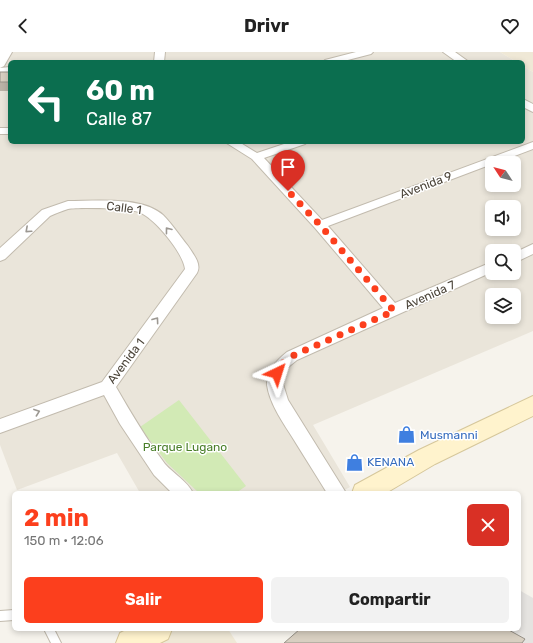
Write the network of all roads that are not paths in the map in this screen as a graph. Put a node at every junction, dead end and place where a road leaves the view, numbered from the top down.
1 (6, 52) edge
2 (368, 52) edge
3 (448, 52) edge
4 (336, 60) edge
5 (461, 60) edge
6 (0, 64) edge
7 (234, 144) edge
8 (295, 144) edge
9 (533, 145) edge
10 (256, 157) junction
11 (320, 225) junction
12 (533, 249) edge
13 (521, 255) edge
14 (0, 256) edge
15 (191, 262) joint
16 (485, 270) edge
17 (394, 311) junction
18 (108, 387) junction
19 (533, 405) edge
20 (0, 426) edge
21 (182, 491) edge
22 (336, 491) edge
23 (368, 491) edge
24 (12, 615) edge
25 (0, 616) edge
26 (50, 631) edge
27 (154, 631) edge
28 (56, 643) edge
29 (130, 643) edge

1 - 6 street
2 - 4 street
3 - 5 street
7 - 10 street
8 - 10 street
9 - 11 street, Avenida 9
10 - 11 street
11 - 17 street
12 - 13 street
15 -> 14 street, Calle 1
18 -> 15 street, Avenida 1
16 - 17 street, Avenida 7
17 - 22 street, Avenida 7
20 -> 18 street, Avenida 1
18 - 21 street
19 - 23 main road
24 - 25 lane
26 - 28 lane
27 - 29 main road

